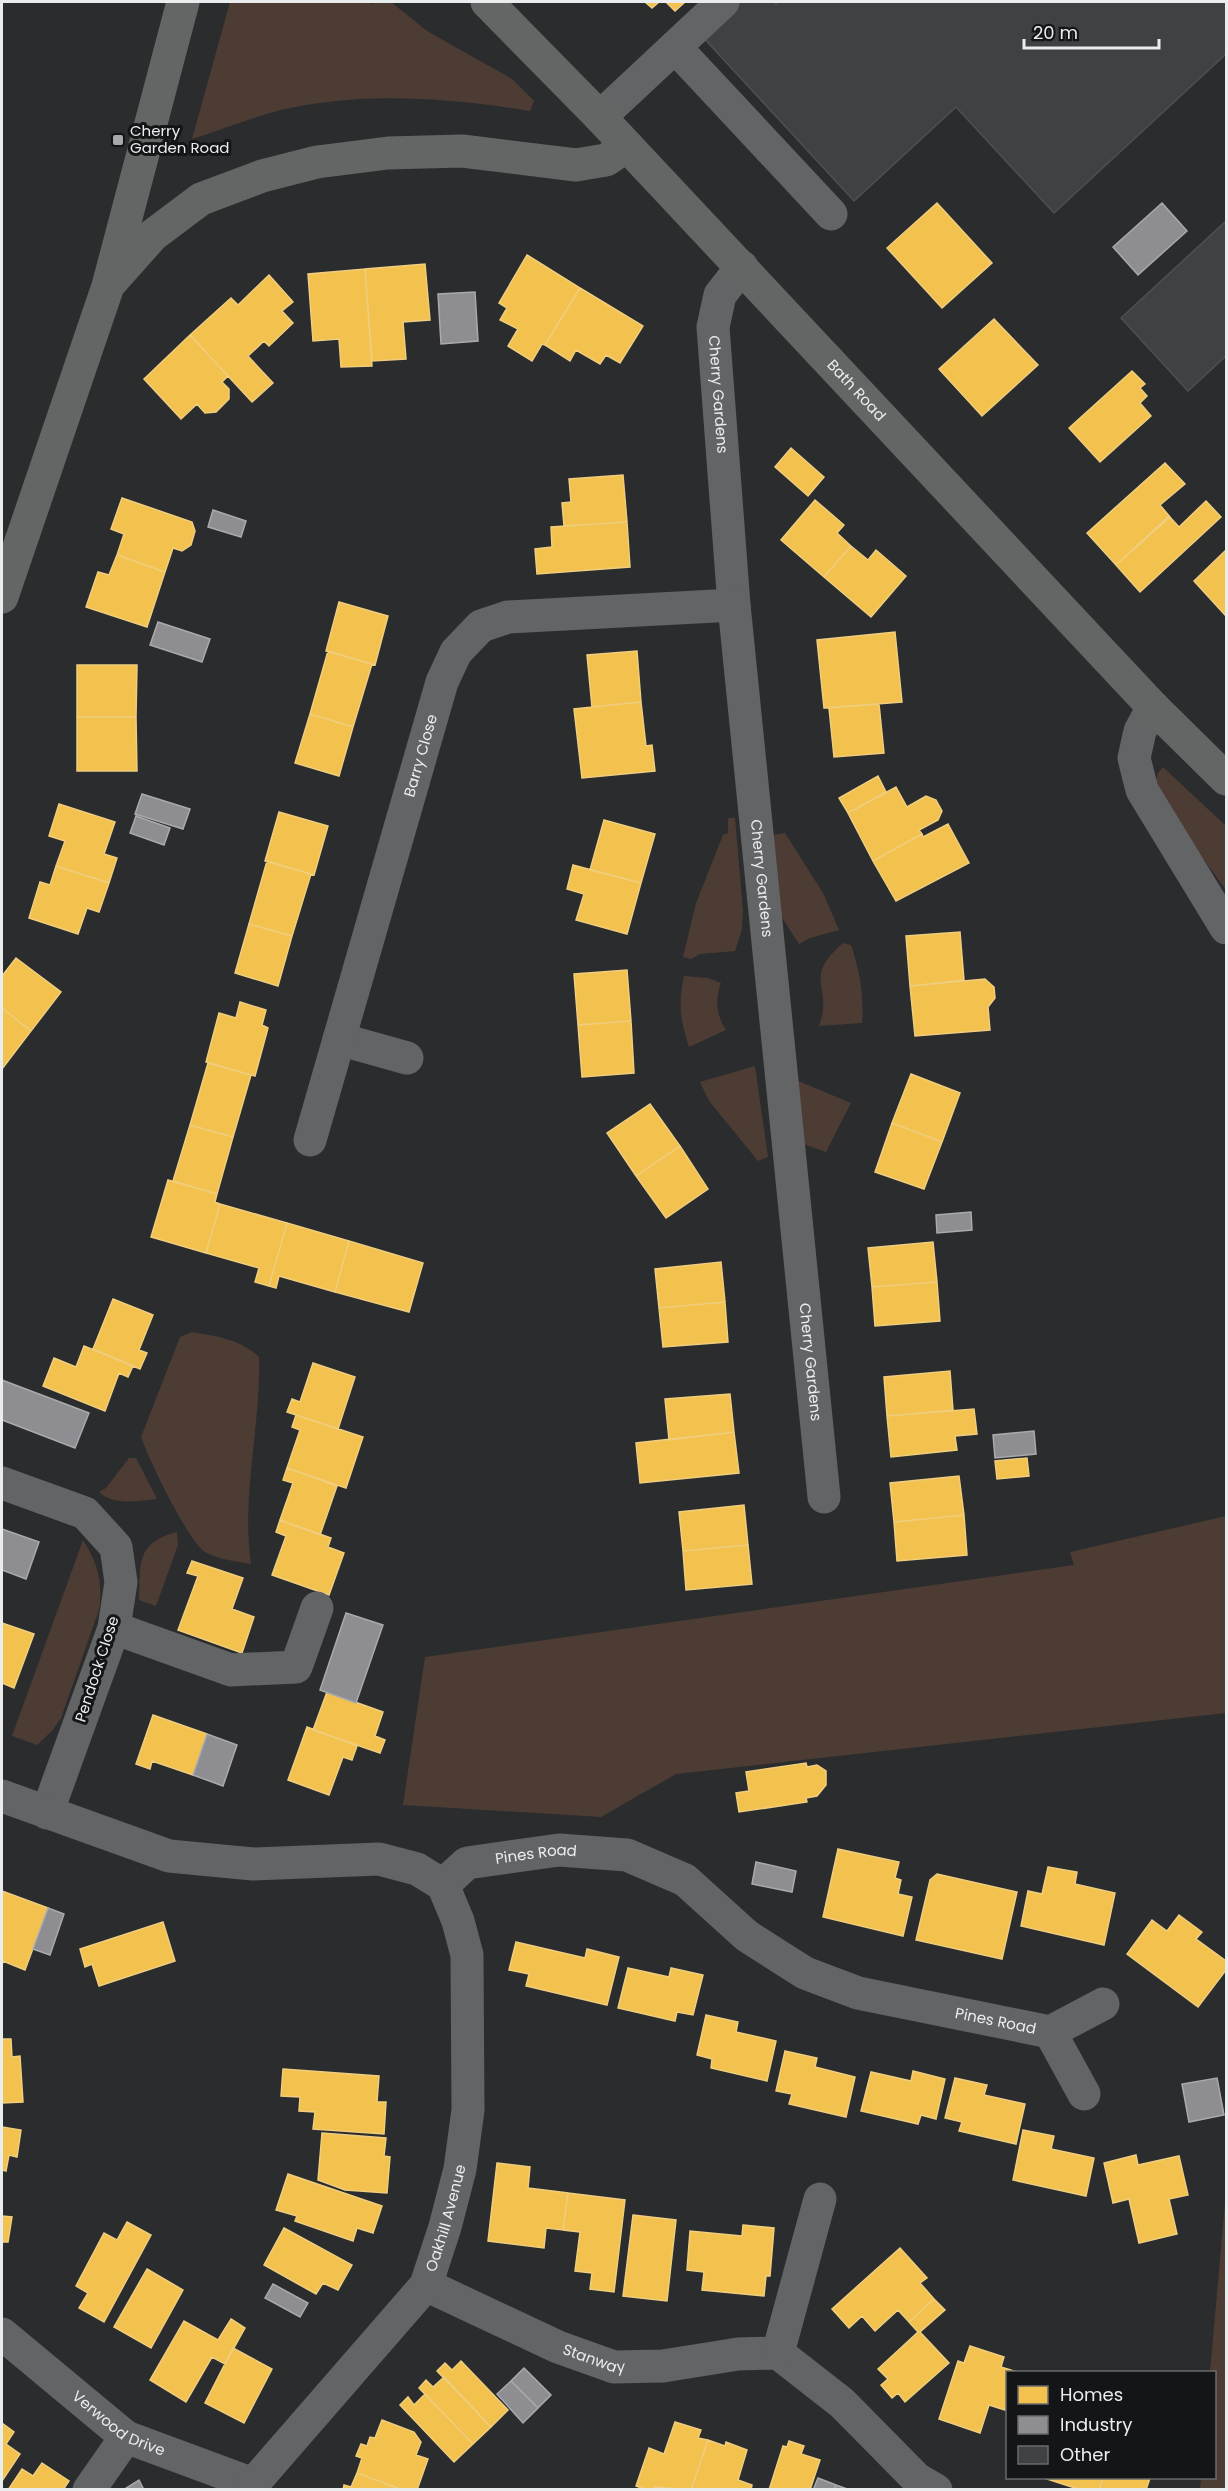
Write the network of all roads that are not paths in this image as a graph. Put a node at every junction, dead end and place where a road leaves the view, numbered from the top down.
1 (183, 2) edge
2 (487, 2) edge
3 (723, 2) edge
4 (675, 47) junction
5 (600, 117) junction
6 (627, 146) junction
7 (831, 214) dead end
8 (742, 267) junction
9 (108, 286) junction
10 (2, 597) edge
11 (734, 605) junction
12 (1153, 707) junction
13 (1227, 779) edge
14 (1227, 928) edge
15 (339, 1039) junction
16 (407, 1058) dead end
17 (310, 1140) dead end
18 (2, 1484) edge
19 (824, 1497) dead end
20 (317, 1608) dead end
21 (114, 1628) junction
22 (2, 1796) edge
23 (47, 1813) junction
24 (443, 1885) junction
25 (1103, 2004) dead end
26 (1050, 2032) junction
27 (1084, 2094) dead end
28 (820, 2199) dead end
29 (426, 2285) junction
30 (2, 2334) edge
31 (778, 2353) junction
32 (126, 2437) junction
33 (254, 2487) edge
34 (89, 2490) edge
35 (936, 2490) edge

1 - 9 main road
2 - 5 main road, Bath Road
3 - 4 street
4 - 5 street
4 - 7 street
5 - 6 main road, Bath Road
6 - 8 main road, Bath Road
6 - 9 main road
8 - 11 street, Cherry Gardens
8 - 12 main road, Bath Road
9 - 10 main road
11 - 15 street, Barry Close
11 - 19 street, Cherry Gardens
12 - 13 main road, Bath Road
12 - 14 street
15 - 16 street
15 - 17 street, Barry Close
18 - 21 street, Pendock Close
20 - 21 street
21 - 23 street, Pendock Close
22 - 23 street
23 - 24 street
24 - 26 street, Pines Road
24 - 29 street, Oakhill Avenue
25 - 26 street, Pines Road
26 - 27 street, Pines Road
28 - 31 street
29 - 31 street, Stanway
29 - 33 street, Oakhill Avenue
30 - 32 street, Verwood Drive
31 - 35 street
32 - 33 street, Verwood Drive
32 - 34 street

